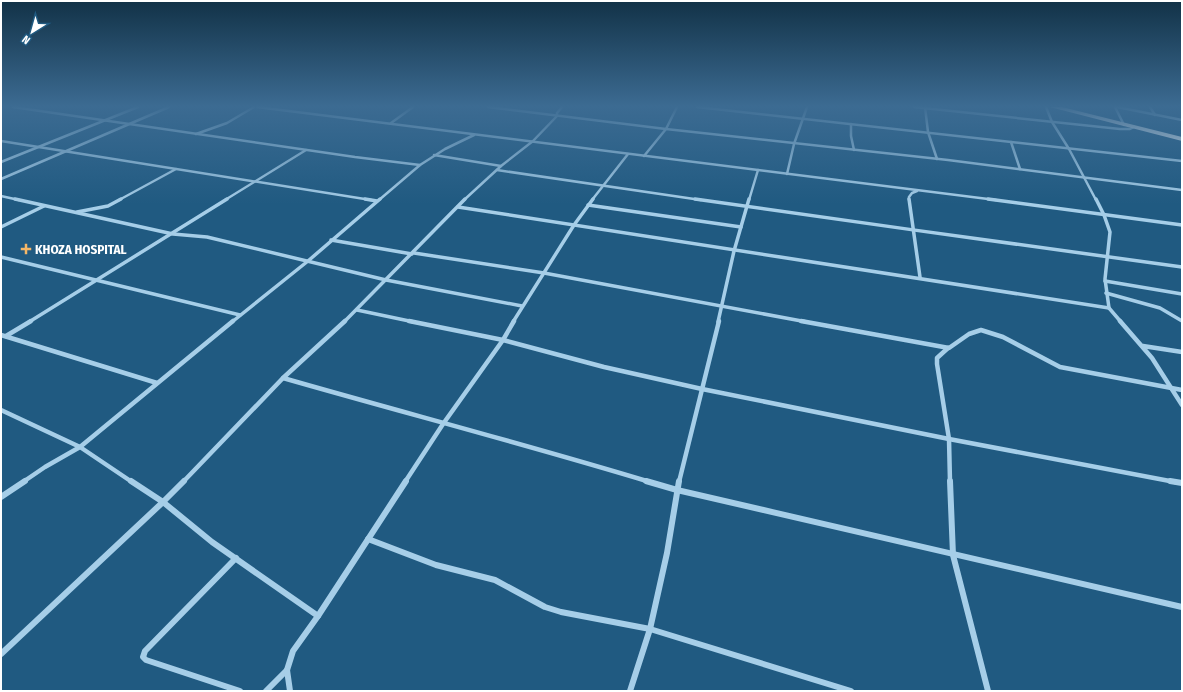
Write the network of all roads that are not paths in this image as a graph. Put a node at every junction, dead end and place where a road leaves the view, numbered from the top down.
1 (59, 139) edge
2 (93, 139) edge
3 (232, 139) edge
4 (465, 139) edge
5 (519, 139) edge
6 (658, 139) edge
7 (754, 139) edge
8 (796, 139) edge
9 (853, 139) edge
10 (930, 139) edge
11 (989, 139) edge
12 (1063, 139) edge
13 (1, 141) edge
14 (533, 141) junction
15 (1011, 142) junction
16 (794, 144) junction
17 (40, 147) junction
18 (1069, 148) junction
19 (306, 150) junction
20 (854, 150) junction
21 (66, 151) junction
22 (628, 154) junction
23 (434, 155) junction
24 (644, 156) junction
25 (937, 159) junction
26 (1182, 161) edge
27 (1, 162) edge
28 (420, 165) junction
29 (501, 166) junction
30 (177, 169) junction
31 (1020, 169) junction
32 (496, 170) junction
33 (758, 170) junction
34 (787, 174) junction
35 (1084, 178) junction
36 (1, 179) edge
37 (256, 182) junction
38 (602, 186) junction
39 (918, 190) junction
40 (1182, 190) edge
41 (1, 196) edge
42 (377, 201) junction
43 (588, 205) junction
44 (44, 206) junction
45 (748, 206) junction
46 (458, 207) junction
47 (74, 212) junction
48 (1104, 215) junction
49 (574, 225) junction
50 (1182, 225) edge
51 (1, 227) edge
52 (741, 227) junction
53 (914, 231) junction
54 (173, 234) junction
55 (331, 240) junction
56 (734, 251) junction
57 (413, 253) junction
58 (1107, 256) junction
59 (1, 257) edge
60 (308, 261) junction
61 (1182, 267) edge
62 (544, 273) junction
63 (920, 277) junction
64 (386, 280) junction
65 (96, 281) junction
66 (1105, 282) junction
67 (1106, 293) junction
68 (1182, 294) edge
69 (522, 306) junction
70 (722, 307) junction
71 (1109, 308) junction
72 (358, 310) junction
73 (240, 315) junction
74 (1182, 321) edge
75 (1, 335) edge
76 (6, 336) junction
77 (503, 340) junction
78 (1143, 346) junction
79 (949, 348) junction
80 (1182, 352) edge
81 (283, 378) junction
82 (157, 384) junction
83 (1173, 388) junction
84 (702, 389) junction
85 (1182, 390) edge
86 (1182, 405) edge
87 (1, 410) edge
88 (443, 424) junction
89 (949, 440) junction
90 (80, 447) junction
91 (1182, 483) edge
92 (677, 490) junction
93 (1, 497) edge
94 (163, 502) junction
95 (368, 539) junction
96 (953, 555) junction
97 (236, 558) junction
98 (1182, 607) edge
99 (318, 616) junction
100 (650, 628) junction
101 (1, 654) edge
102 (287, 670) junction
103 (240, 691) edge
104 (266, 691) edge
105 (290, 691) edge
106 (630, 691) edge
107 (851, 691) edge
108 (988, 691) edge

1 - 17 street
2 - 21 street
3 - 19 street
4 - 23 street
5 - 14 street
6 - 24 street
7 - 16 street
8 - 16 street
9 - 20 street
10 - 25 street
11 - 15 street
12 - 18 street
13 - 17 street
14 - 22 street
14 - 29 street
15 - 18 street
15 - 31 street
16 - 20 street
16 - 34 street
17 - 21 street
17 - 27 street
18 - 26 street
18 - 35 street
19 - 28 street
19 - 37 street
20 - 25 street
21 - 30 street
21 - 36 street
22 - 24 street
22 - 38 street
23 - 28 street
23 - 29 street
24 - 33 street
25 - 31 street
28 - 42 street
29 - 32 street
30 - 37 street
30 - 47 street
31 - 35 street
32 - 38 street
32 - 46 street
33 - 34 street
33 - 45 street
34 - 39 street
35 - 40 street
35 - 48 street
37 - 42 street
37 - 54 street
38 - 43 street
38 - 45 street
39 - 48 street
39 - 53 street
41 - 44 street
42 - 55 street
43 - 49 street
43 - 52 street
44 - 47 street
44 - 51 street
45 - 52 street
45 - 53 street
46 - 49 street
46 - 57 street
47 - 54 street
48 - 50 street
48 - 58 street
49 - 56 street
49 - 62 street
52 - 56 street
53 - 58 street
53 - 63 street
54 - 60 street
54 - 65 street
55 - 57 street
55 - 60 street
56 - 63 street
56 - 70 street
57 - 62 street
57 - 64 street
58 - 61 street
58 - 66 street
59 - 65 street
60 - 64 street
60 - 73 street
62 - 69 street
62 - 70 street
63 - 71 street
64 - 69 street
64 - 72 street
65 - 73 street
65 - 76 street
66 - 67 street
66 - 68 street
67 - 71 street
67 - 74 street
69 - 77 street
70 - 79 street
70 - 84 street
71 - 78 street
72 - 77 street
72 - 81 street
73 - 82 street
75 - 76 street
76 - 82 street
77 - 84 street
77 - 88 street
78 - 80 street
78 - 83 street
79 - 83 street
79 - 89 street
81 - 88 street
81 - 94 street
82 - 90 street
83 - 85 street
83 - 86 street
84 - 89 street
84 - 92 street
87 - 90 street
88 - 92 street
88 - 95 street
89 - 91 street
89 - 96 street
90 - 93 street
90 - 94 street
92 - 96 street
92 - 100 street
94 - 97 street
94 - 101 street
95 - 99 street
95 - 100 street
96 - 98 street
96 - 108 street
97 - 99 street
97 - 103 street
99 - 102 street
100 - 106 street
100 - 107 street
102 - 104 street
102 - 105 street

